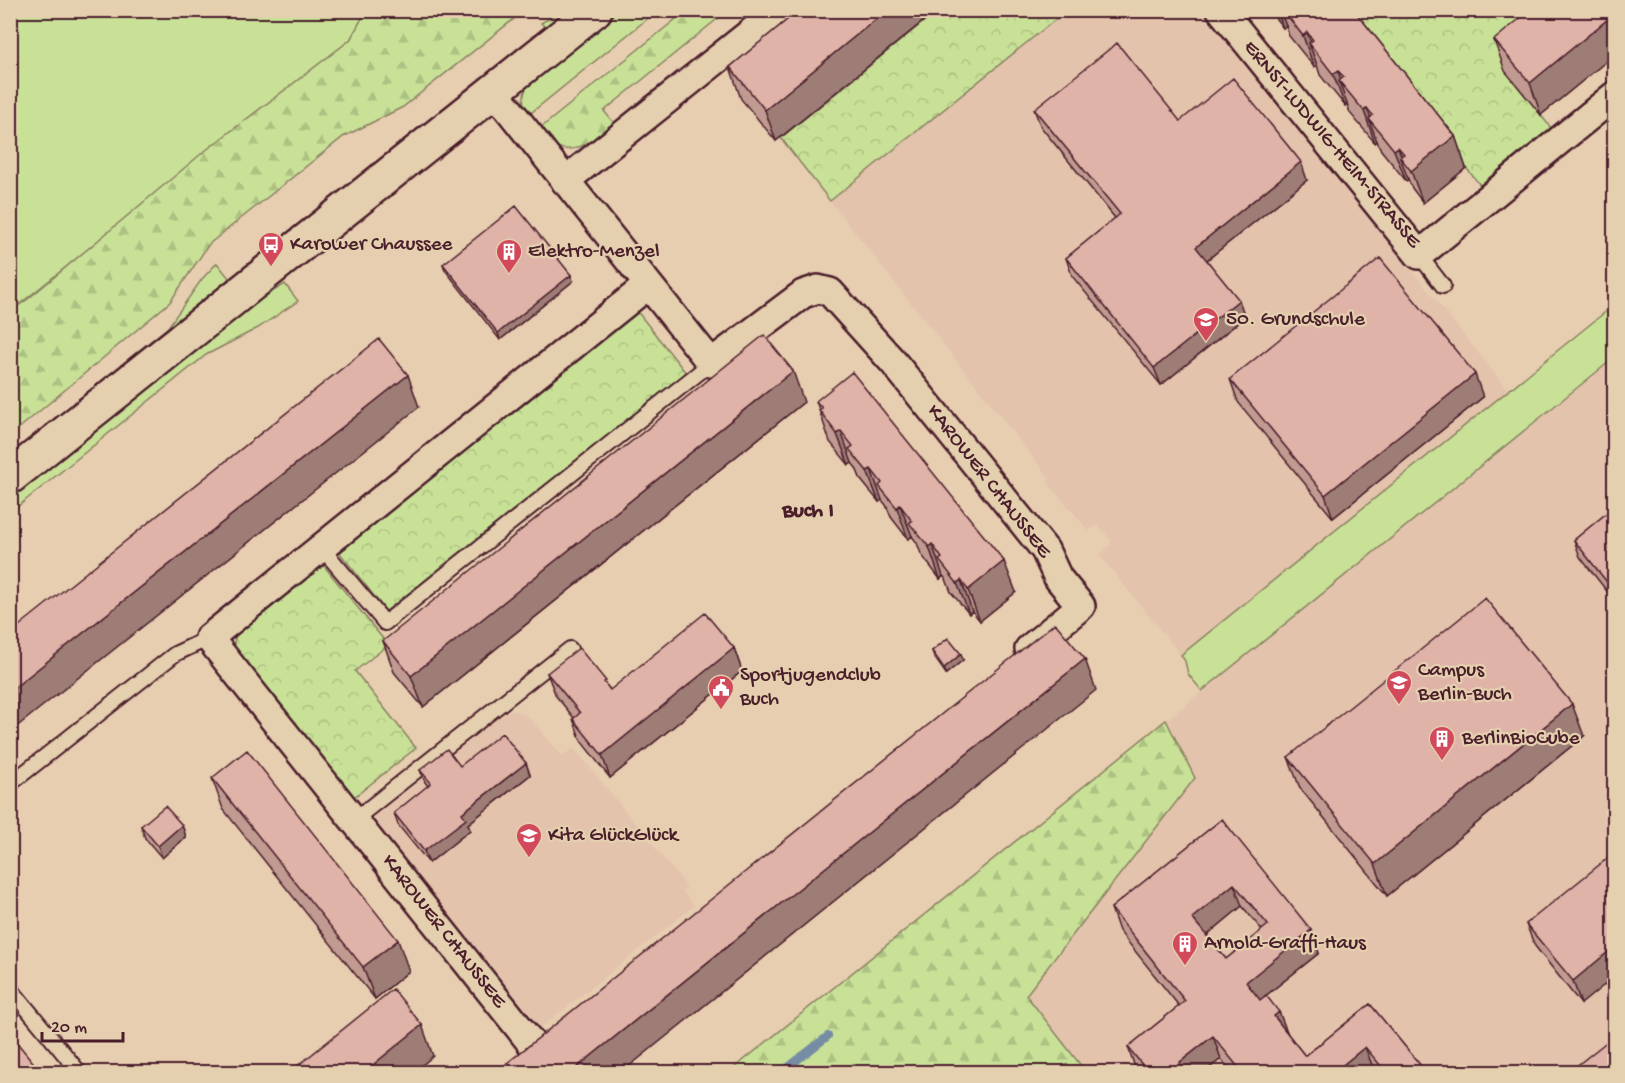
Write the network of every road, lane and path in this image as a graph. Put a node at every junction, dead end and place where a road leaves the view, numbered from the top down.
1 (595, 10) edge
2 (779, 10) edge
3 (1221, 10) edge
4 (494, 92) junction
5 (1614, 96) edge
6 (565, 181) junction
7 (1419, 255) junction
8 (648, 285) junction
9 (1443, 286) dead end
10 (711, 363) junction
11 (10, 477) edge
12 (322, 548) junction
13 (209, 638) junction
14 (570, 649) dead end
15 (1008, 666) edge
16 (10, 784) edge
17 (354, 820) junction
18 (10, 988) edge
19 (533, 1044) edge
20 (79, 1072) edge

1 - 4 main road
2 - 6 street
3 - 7 street, ERNST-LUDWIG-HEIM-STRASSE
4 - 6 street
4 - 11 main road
5 - 7 street, ERNST-LUDWIG-HEIM-STRASSE
6 - 8 street
7 - 9 lane
8 - 10 street
8 - 12 street
10 - 12 lane, KAROWER CHAUSSEE
10 - 15 street, KAROWER CHAUSSEE
12 - 13 street
13 - 16 lane
13 - 17 street, KAROWER CHAUSSEE
14 - 17 lane
17 - 19 street, KAROWER CHAUSSEE
18 - 20 lane

